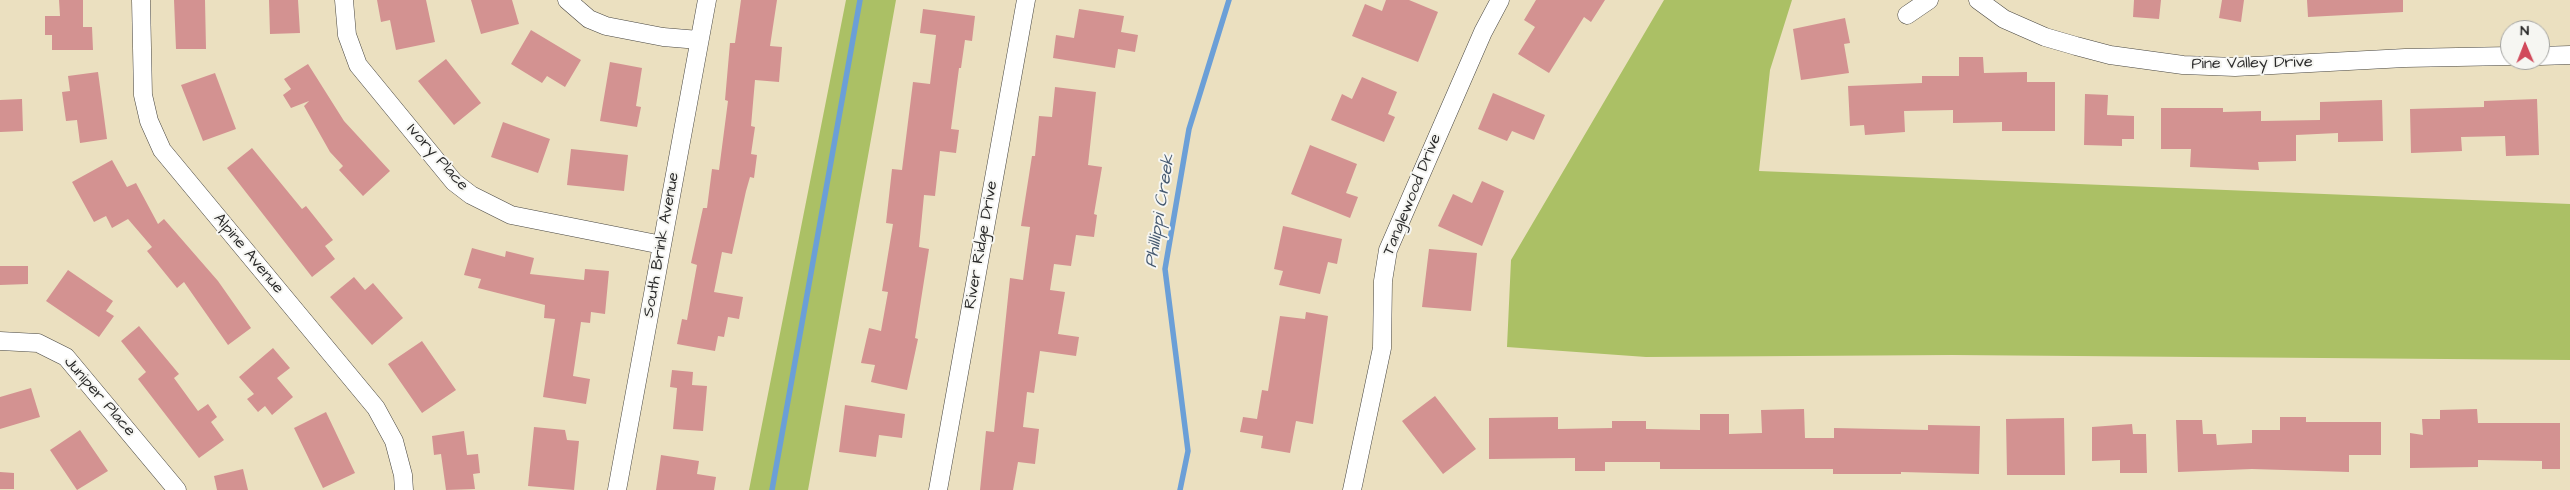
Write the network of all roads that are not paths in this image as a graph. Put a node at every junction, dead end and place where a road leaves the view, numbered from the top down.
1 (141, 0) edge
2 (344, 0) edge
3 (567, 0) edge
4 (707, 0) edge
5 (1026, 0) edge
6 (1500, 0) edge
7 (1929, 0) edge
8 (1978, 0) edge
9 (1907, 15) dead end
10 (699, 40) junction
11 (2570, 55) edge
12 (2500, 56) edge
13 (2550, 56) edge
14 (662, 245) junction
15 (0, 341) edge
16 (177, 490) edge
17 (404, 490) edge
18 (617, 490) edge
19 (938, 490) edge
20 (1352, 490) edge

1 - 17 street, Alpine Avenue
2 - 14 street, Ivory Place
3 - 10 street
4 - 10 street, South Brink Avenue
5 - 19 street, River Ridge Drive
6 - 20 street, Tanglewood Drive
7 - 9 street
8 - 12 street, Pine Valley Drive
10 - 14 street, South Brink Avenue
11 - 13 street
14 - 18 street, South Brink Avenue
15 - 16 street, Juniper Place

